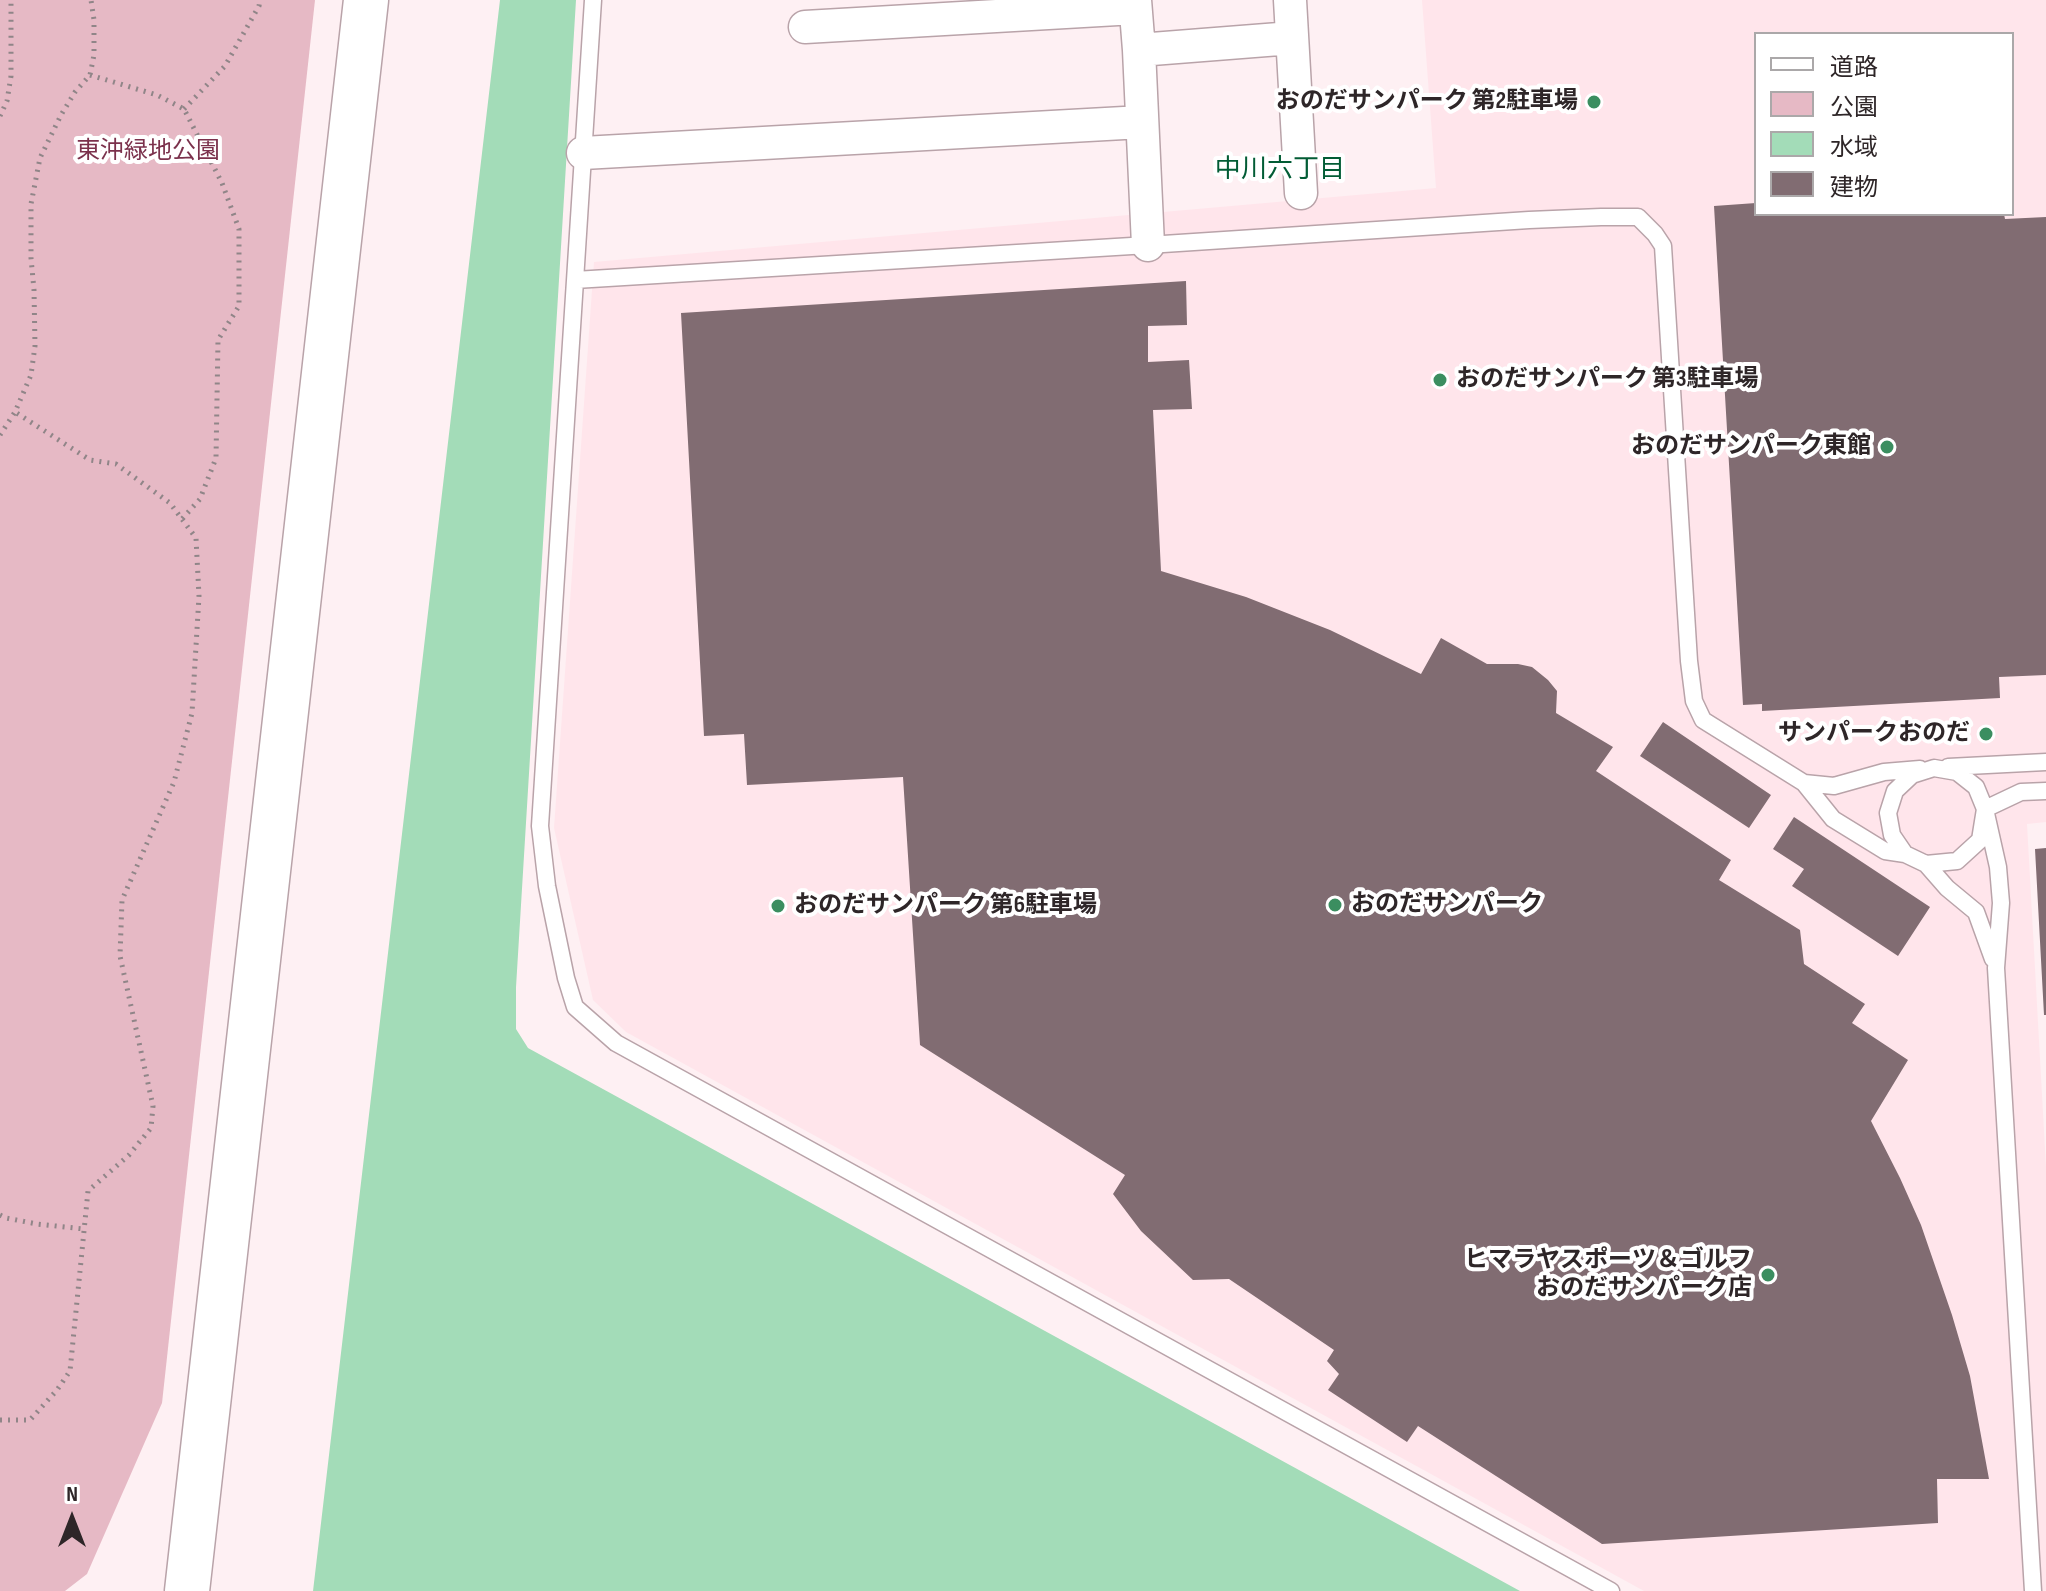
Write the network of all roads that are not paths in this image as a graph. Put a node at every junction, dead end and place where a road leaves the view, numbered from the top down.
1 (366, 0) edge
2 (593, 0) edge
3 (1290, 0) edge
4 (1135, 4) edge
5 (805, 27) dead end
6 (1292, 38) junction
7 (1139, 50) junction
8 (1142, 122) junction
9 (583, 153) junction
10 (1301, 193) dead end
11 (1148, 245) junction
12 (575, 280) junction
13 (2046, 762) edge
14 (1934, 768) junction
15 (1804, 783) junction
16 (2046, 791) edge
17 (1985, 809) junction
18 (1905, 854) junction
19 (1926, 864) junction
20 (1996, 968) junction
21 (187, 1591) edge
22 (1611, 1591) edge
23 (2033, 1591) edge

1 - 21 street
2 - 9 lane
3 - 6 street
4 - 5 street
4 - 7 street
6 - 7 street
6 - 10 street
7 - 8 street
8 - 9 street
8 - 11 street
9 - 12 lane
11 - 12 lane
11 - 15 lane
12 - 22 lane
13 - 14 lane
14 - 15 lane
14 - 17 lane
14 - 18 lane
15 - 18 lane
16 - 17 lane
17 - 19 lane
17 - 20 lane
18 - 19 lane
19 - 20 lane
20 - 23 lane

